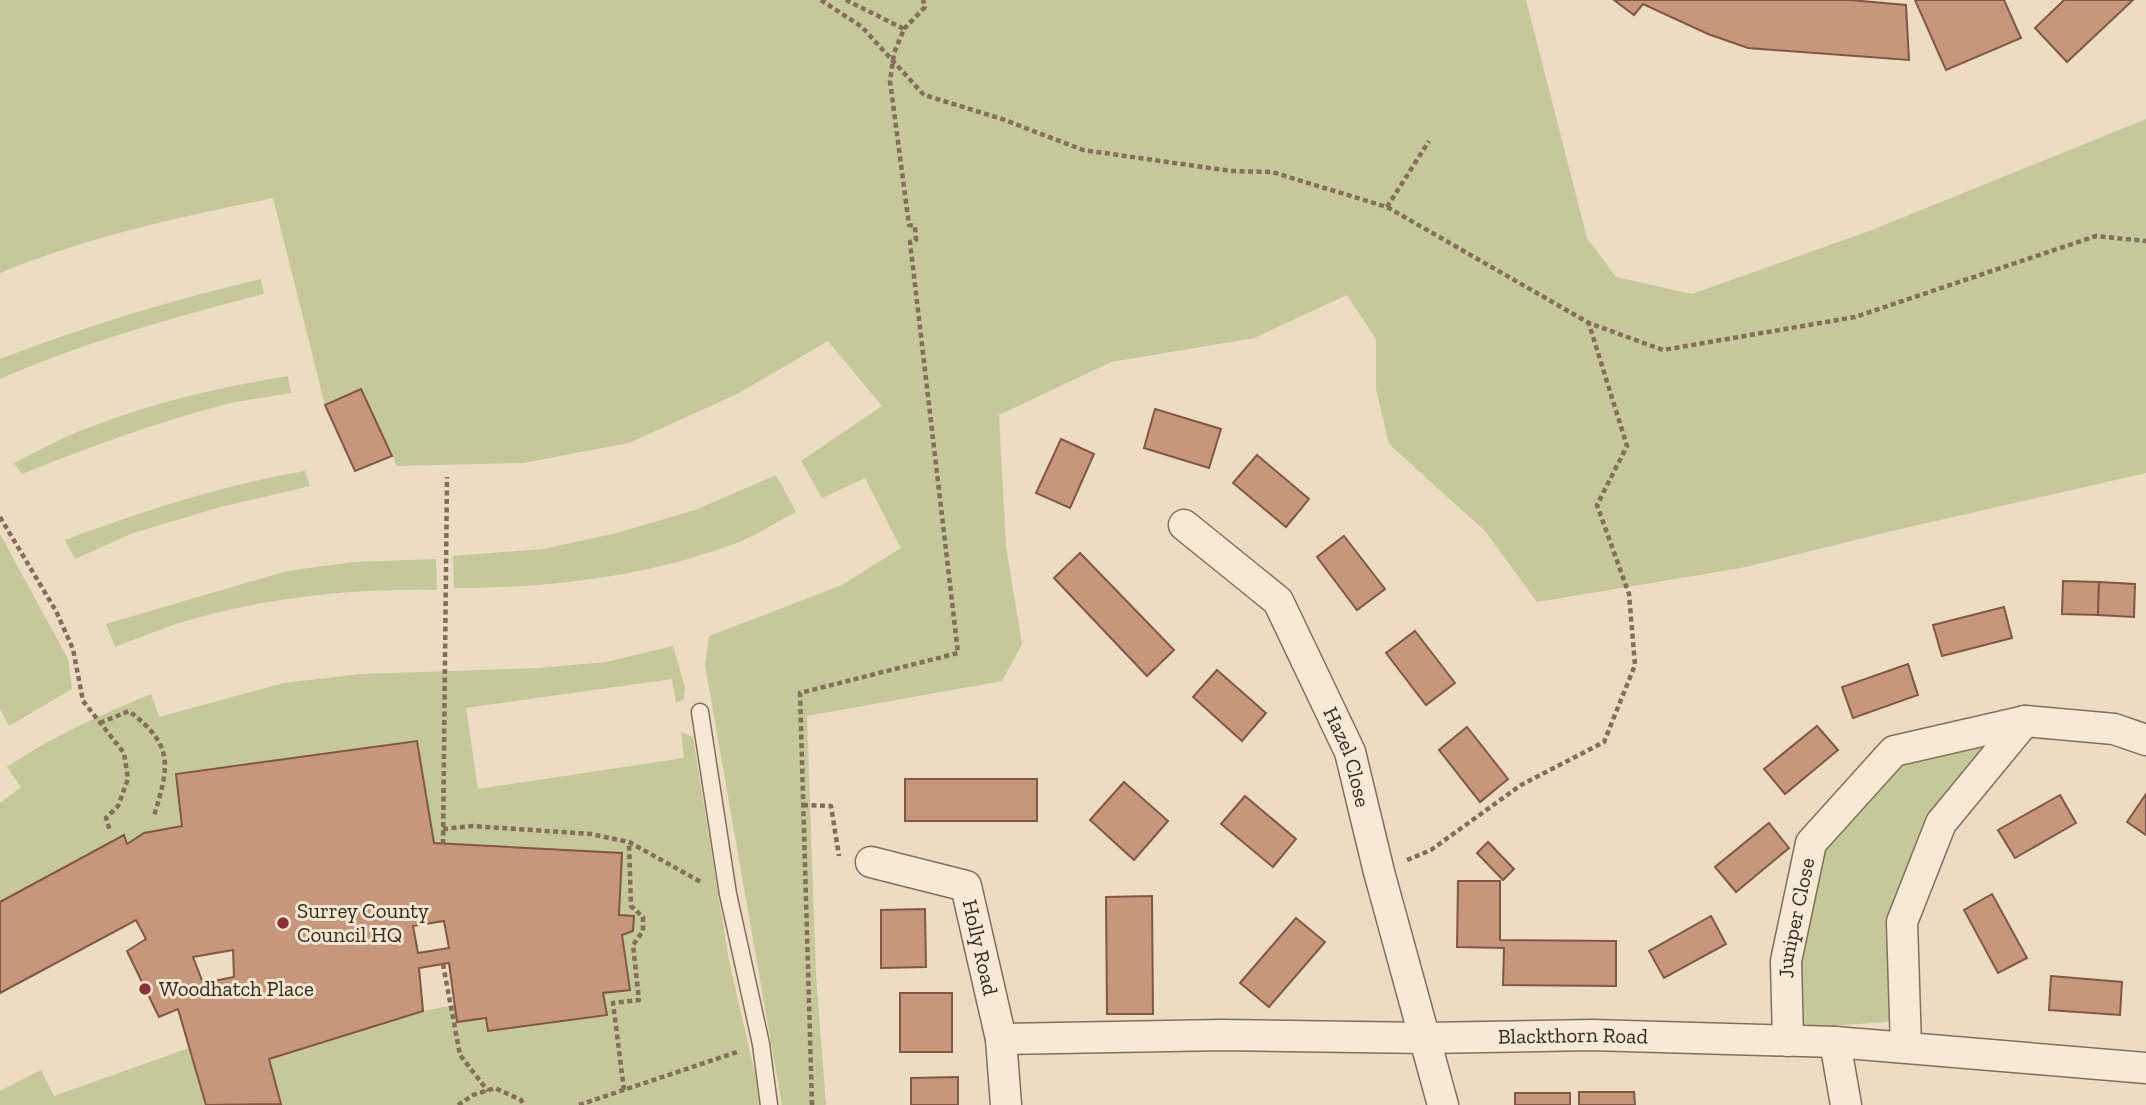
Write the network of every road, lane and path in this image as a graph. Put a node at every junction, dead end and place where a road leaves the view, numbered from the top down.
1 (821, 0) edge
2 (846, 0) edge
3 (923, 0) edge
4 (904, 29) junction
5 (893, 61) junction
6 (1429, 141) dead end
7 (1387, 207) junction
8 (2146, 241) edge
9 (1589, 323) junction
10 (447, 477) dead end
11 (0, 517) edge
12 (1184, 525) dead end
13 (700, 712) dead end
14 (2025, 721) junction
15 (100, 723) junction
16 (2146, 740) edge
17 (803, 805) junction
18 (154, 816) dead end
19 (443, 829) junction
20 (110, 831) dead end
21 (629, 842) junction
22 (443, 844) dead end
23 (871, 862) joint
24 (1379, 872) junction
25 (728, 894) junction
26 (443, 964) dead end
27 (1426, 1038) junction
28 (1001, 1039) junction
29 (1788, 1041) junction
30 (1835, 1042) junction
31 (761, 1044) junction
32 (1906, 1047) junction
33 (2146, 1068) edge
34 (624, 1090) junction
35 (488, 1091) junction
36 (458, 1105) edge
37 (524, 1105) edge
38 (579, 1105) edge
39 (769, 1105) edge
40 (812, 1105) edge
41 (1006, 1105) edge
42 (1443, 1105) edge
43 (1846, 1105) edge

1 - 5 path
2 - 4 path
3 - 4 path
4 - 5 path
5 - 7 path
5 - 17 path
6 - 7 path
7 - 9 path
8 - 9 path
9 - 24 path
10 - 19 path
11 - 15 path
12 - 24 street, Hazel Close
13 - 25 lane
14 - 16 street, Juniper Close
14 - 29 street, Juniper Close
14 - 32 street
15 - 18 path
15 - 20 path
17 - 23 path
17 - 40 path
19 - 21 path
19 - 22 path
21 - 25 path
21 - 34 path
23 - 28 street, Holly Road
24 - 27 street, Hazel Close
25 - 31 lane
26 - 35 path
27 - 28 street, Blackthorn Road
27 - 29 street, Blackthorn Road
27 - 42 street, Hazel Close
28 - 41 street, Holly Road
29 - 30 street, Blackthorn Road
30 - 32 street, Blackthorn Road
30 - 43 street
31 - 34 path
31 - 39 lane
32 - 33 street, Blackthorn Road
34 - 38 path
35 - 36 path
35 - 37 path

